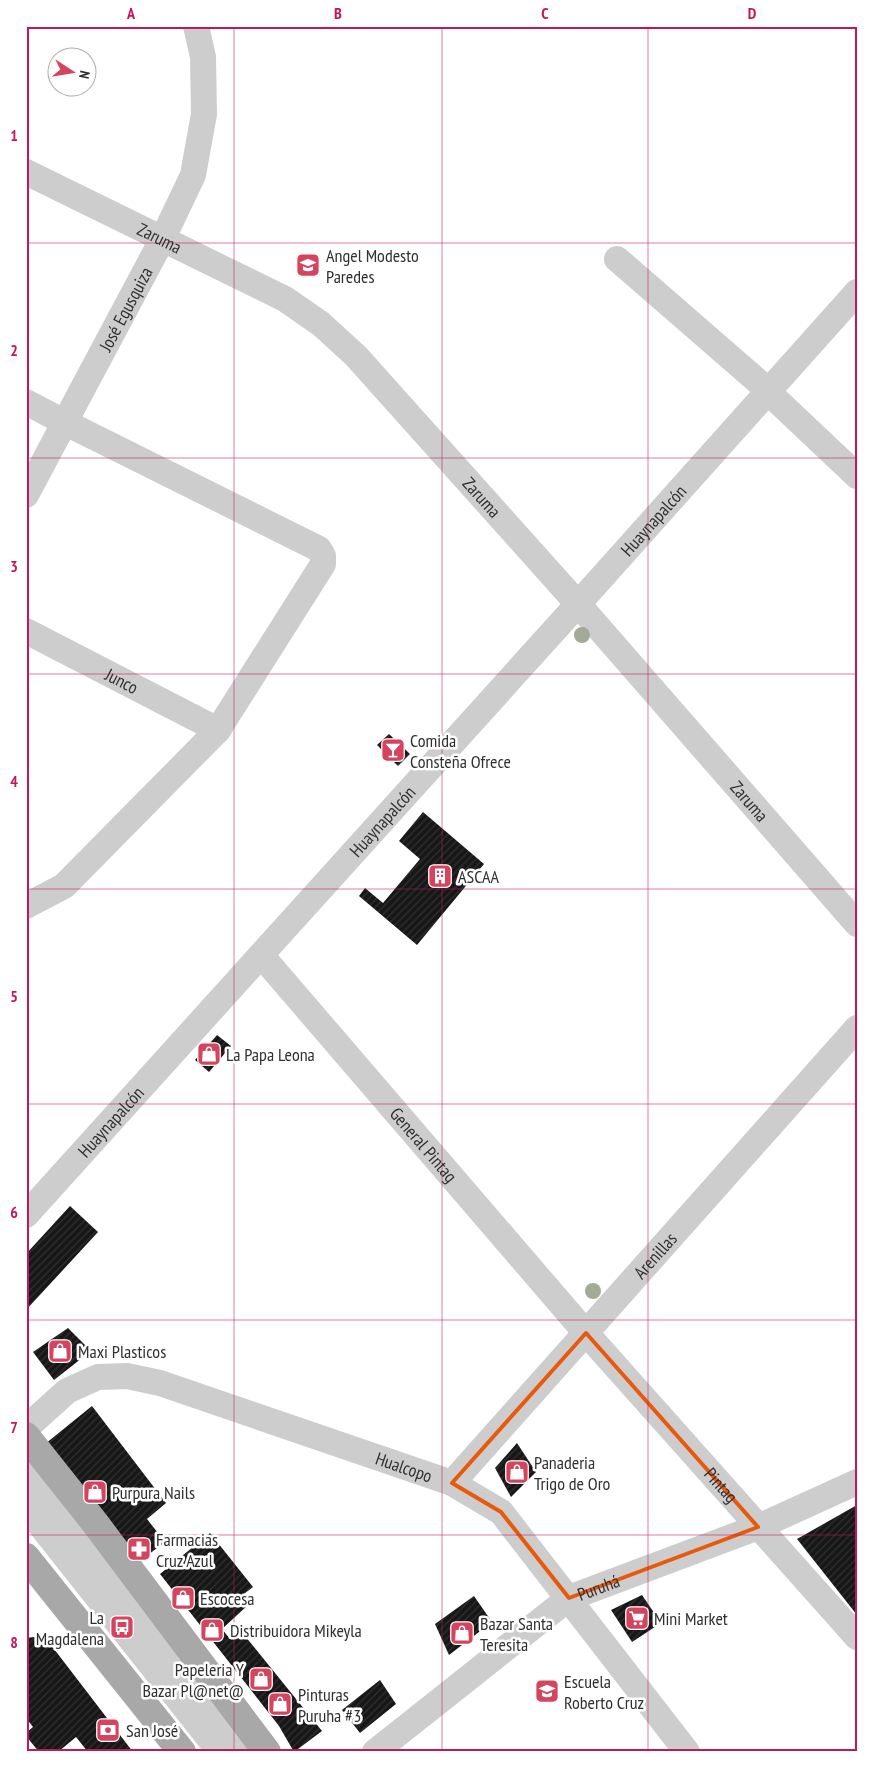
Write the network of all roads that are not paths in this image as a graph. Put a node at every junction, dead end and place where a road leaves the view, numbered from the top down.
1 (196, 26) edge
2 (26, 172) edge
3 (163, 238) junction
4 (617, 259) dead end
5 (857, 292) edge
6 (767, 391) junction
7 (26, 402) edge
8 (64, 422) junction
9 (857, 476) edge
10 (26, 495) edge
11 (578, 604) junction
12 (26, 631) edge
13 (218, 730) junction
14 (26, 906) edge
15 (857, 924) edge
16 (261, 955) junction
17 (857, 1028) edge
18 (26, 1215) edge
19 (586, 1333) junction
20 (26, 1428) edge
21 (26, 1436) edge
22 (26, 1472) edge
23 (857, 1482) edge
24 (452, 1483) junction
25 (26, 1508) edge
26 (758, 1527) junction
27 (54, 1542) junction
28 (29, 1566) edge
29 (568, 1598) junction
30 (857, 1637) edge
31 (182, 1752) edge
32 (220, 1752) edge
33 (244, 1752) edge
34 (267, 1752) edge
35 (375, 1752) edge
36 (687, 1752) edge

1 - 3 street, José Egusquiza
2 - 3 street, Zaruma
3 - 8 street, José Egusquiza
3 - 11 street, Zaruma
4 - 6 street
5 - 6 street, Huaynapalcón
6 - 9 street
6 - 11 street, Huaynapalcón
7 - 8 street
8 - 10 street, José Egusquiza
8 - 13 street
11 - 15 street, Zaruma
11 - 16 street, Huaynapalcón
12 - 13 street, Junco
13 - 14 street
16 - 18 street, Huaynapalcón
16 - 19 street, General Pintag
17 - 19 street, Arenillas
19 - 24 street, Arenillas
19 - 26 street, Pintag
20 - 24 street, Hualcopo
21 - 34 main road
22 - 33 street
23 - 26 street, Puruhá
24 - 29 street, Hualcopo
25 - 27 street
26 - 29 street, Puruhá
26 - 30 street, Pintag
27 - 28 street
27 - 32 street
28 - 31 main road
29 - 35 street, Puruhá
29 - 36 street, Hualcopo

